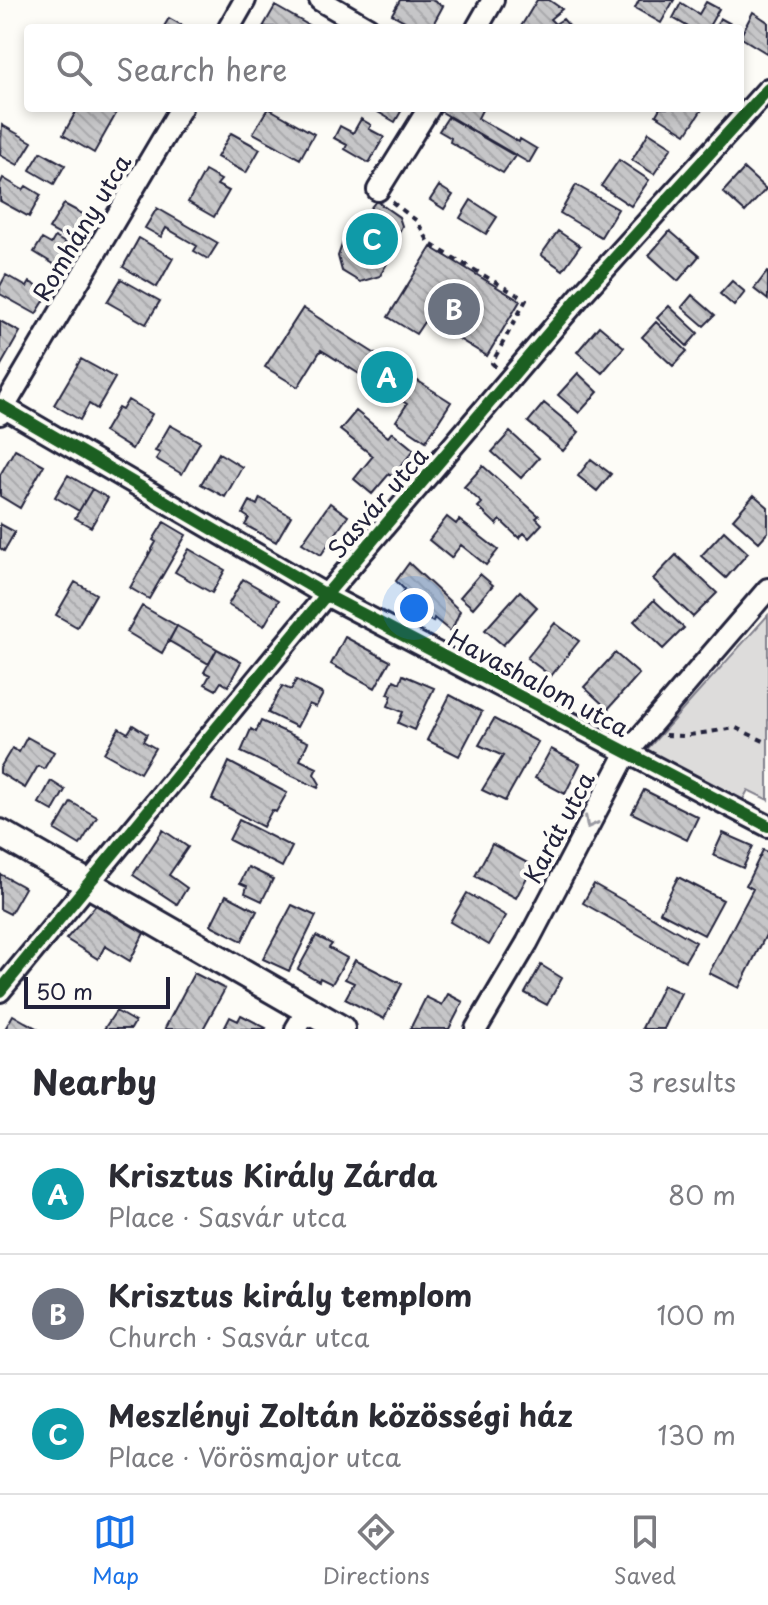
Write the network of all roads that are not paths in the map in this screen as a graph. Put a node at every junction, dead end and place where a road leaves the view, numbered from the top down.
1 (245, 0) edge
2 (320, 0) edge
3 (493, 0) edge
4 (231, 24) edge
5 (361, 24) edge
6 (479, 24) edge
7 (768, 89) edge
8 (179, 112) edge
9 (427, 112) edge
10 (378, 190) road end
11 (1, 409) edge
12 (768, 589) edge
13 (326, 595) junction
14 (626, 754) junction
15 (768, 826) edge
16 (0, 833) edge
17 (88, 884) junction
18 (0, 991) edge
19 (302, 1019) edge
20 (341, 1029) edge
21 (476, 1029) edge

1 - 4 street
2 - 5 street
3 - 6 street
7 - 13 street, Sasvár utca
8 - 11 street, Romhány utca
9 - 10 street
11 - 13 street, Havashalom utca
12 - 14 street, Karát utca
13 - 14 street, Havashalom utca
13 - 17 street, Sasvár utca
14 - 15 street, Havashalom utca
14 -> 21 street, Karát utca
16 - 17 street
17 - 18 street, Sasvár utca
17 - 19 street
19 - 20 street

